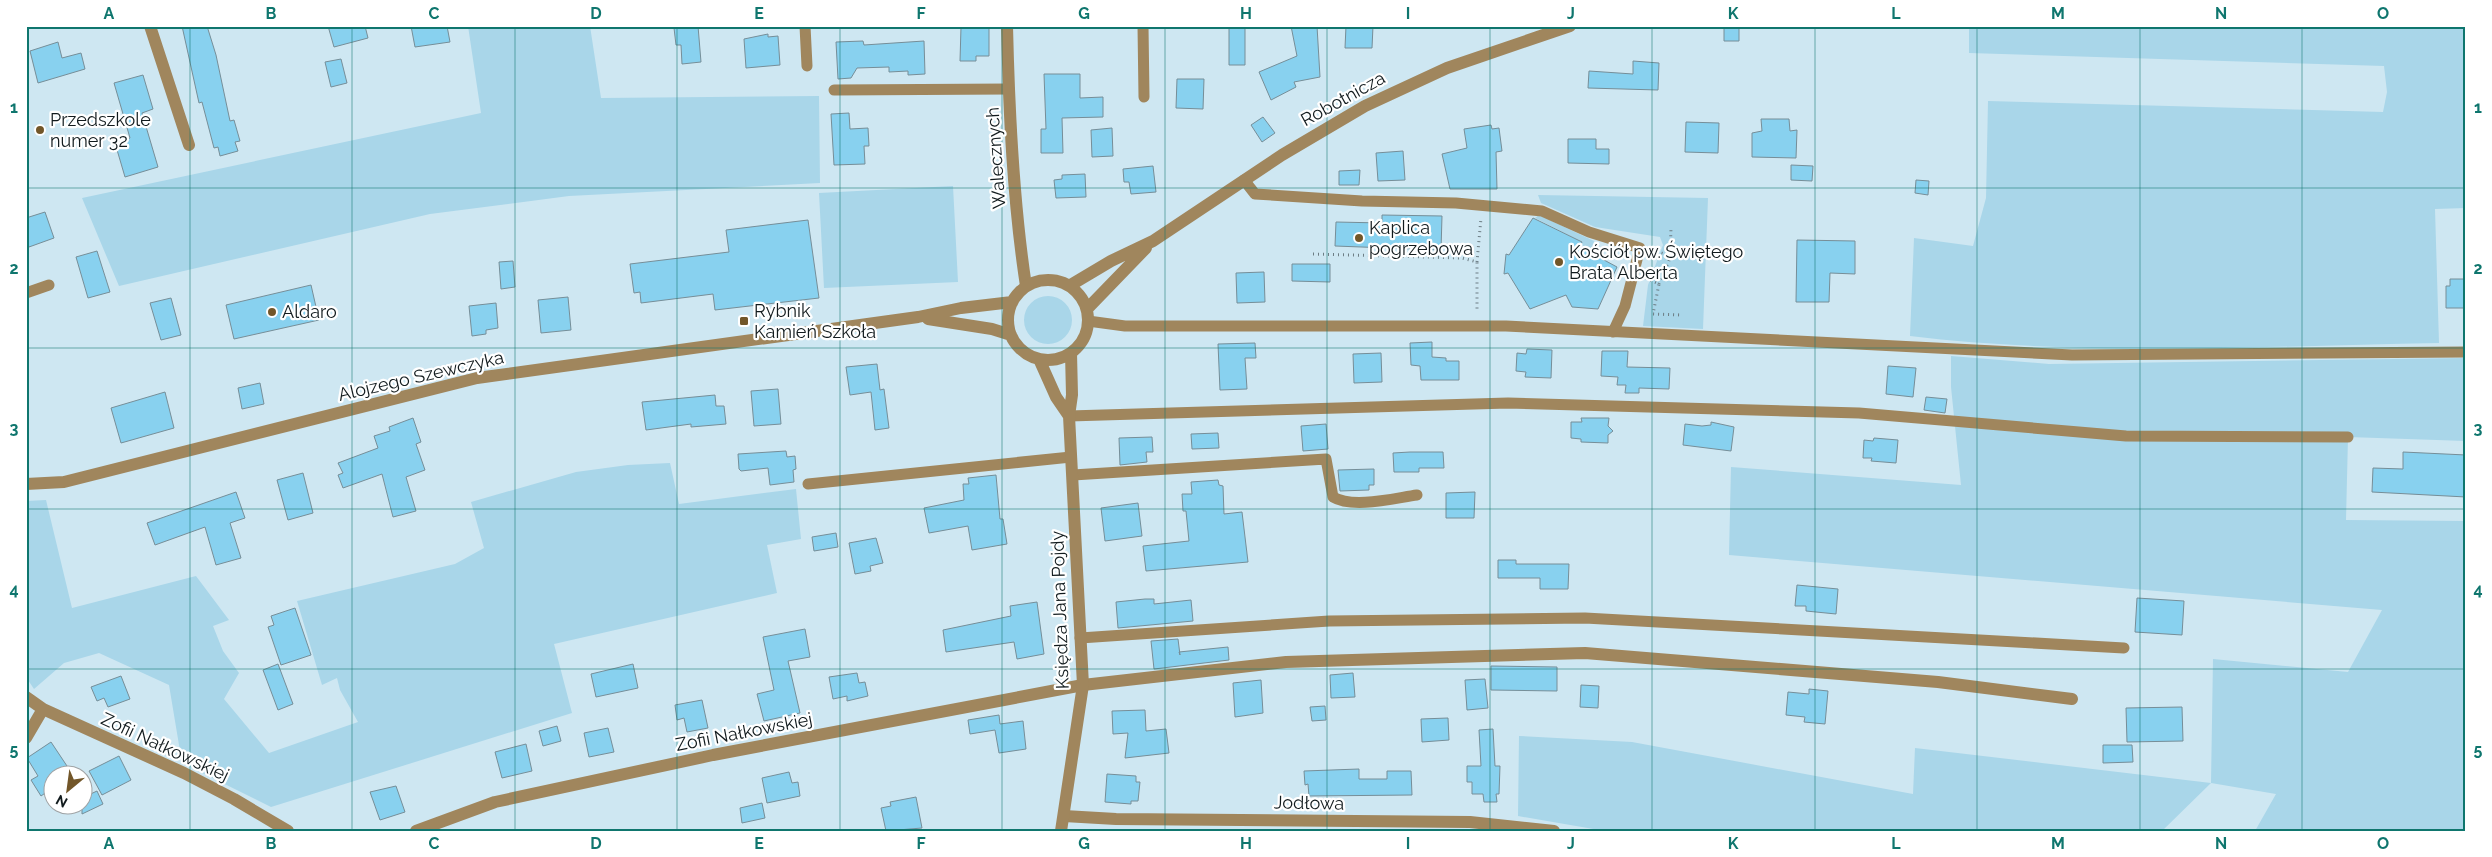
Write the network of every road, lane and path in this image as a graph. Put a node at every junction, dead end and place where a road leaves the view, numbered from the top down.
1 (150, 26) edge
2 (805, 26) edge
3 (1007, 26) edge
4 (1143, 26) edge
5 (1570, 26) edge
6 (807, 66) dead end
7 (1009, 89) junction
8 (834, 90) dead end
9 (1144, 98) dead end
10 (189, 145) dead end
11 (1244, 180) junction
12 (1482, 205) junction
13 (1671, 228) dead end
14 (1153, 241) junction
15 (1313, 254) dead end
16 (1477, 262) junction
17 (1633, 273) junction
18 (1659, 284) junction
19 (49, 285) dead end
20 (1026, 286) junction
21 (1069, 286) junction
22 (26, 293) edge
23 (1012, 302) junction
24 (1087, 315) junction
25 (1682, 315) dead end
26 (918, 317) junction
27 (1477, 326) junction
28 (1613, 332) junction
29 (1011, 335) junction
30 (2466, 352) edge
31 (1071, 353) junction
32 (1039, 359) junction
33 (1069, 416) junction
34 (2348, 437) dead end
35 (1071, 457) junction
36 (1073, 475) junction
37 (26, 484) edge
38 (808, 484) dead end
39 (1417, 495) dead end
40 (1080, 638) junction
41 (2124, 648) dead end
42 (1083, 685) junction
43 (26, 697) edge
44 (2072, 699) dead end
45 (42, 709) junction
46 (26, 738) edge
47 (1064, 816) junction
48 (288, 831) edge
49 (416, 831) edge
50 (1061, 831) edge
51 (1554, 831) edge

1 - 10 street
2 - 6 lane
3 - 7 street, Walecznych
4 - 9 lane
5 - 11 street, Robotnicza
7 - 8 lane
7 - 20 street, Walecznych
11 - 12 lane
11 - 14 street, Robotnicza
12 - 16 path
12 - 17 lane
13 - 18 path
14 - 21 street, Robotnicza
14 - 24 street, Robotnicza
15 - 16 path
16 - 27 path
17 - 18 path
17 - 28 lane
18 - 25 path
19 - 22 lane
20 - 21 street
20 - 23 street
21 - 24 street
23 - 26 street, Alojzego Szewczyka
23 - 29 street
24 - 27 lane
24 - 31 street
26 - 29 street, Alojzego Szewczyka
26 - 37 street, Alojzego Szewczyka
27 - 28 lane
28 - 30 lane
29 - 32 street
31 - 32 street
31 - 33 street, Księdza Jana Pojdy
32 - 33 street
33 - 34 lane
33 - 35 street, Księdza Jana Pojdy
35 - 36 street, Księdza Jana Pojdy
35 - 38 lane
36 - 39 lane
36 - 40 street, Księdza Jana Pojdy
40 - 41 lane
40 - 42 street, Księdza Jana Pojdy
42 - 44 street, Zofii Nałkowskiej
42 - 47 street, Księdza Jana Pojdy
42 - 49 street, Zofii Nałkowskiej
43 - 45 street, Zofii Nałkowskiej
45 - 46 street
45 - 48 street, Zofii Nałkowskiej
47 - 50 street, Księdza Jana Pojdy
47 - 51 street, Jodłowa

